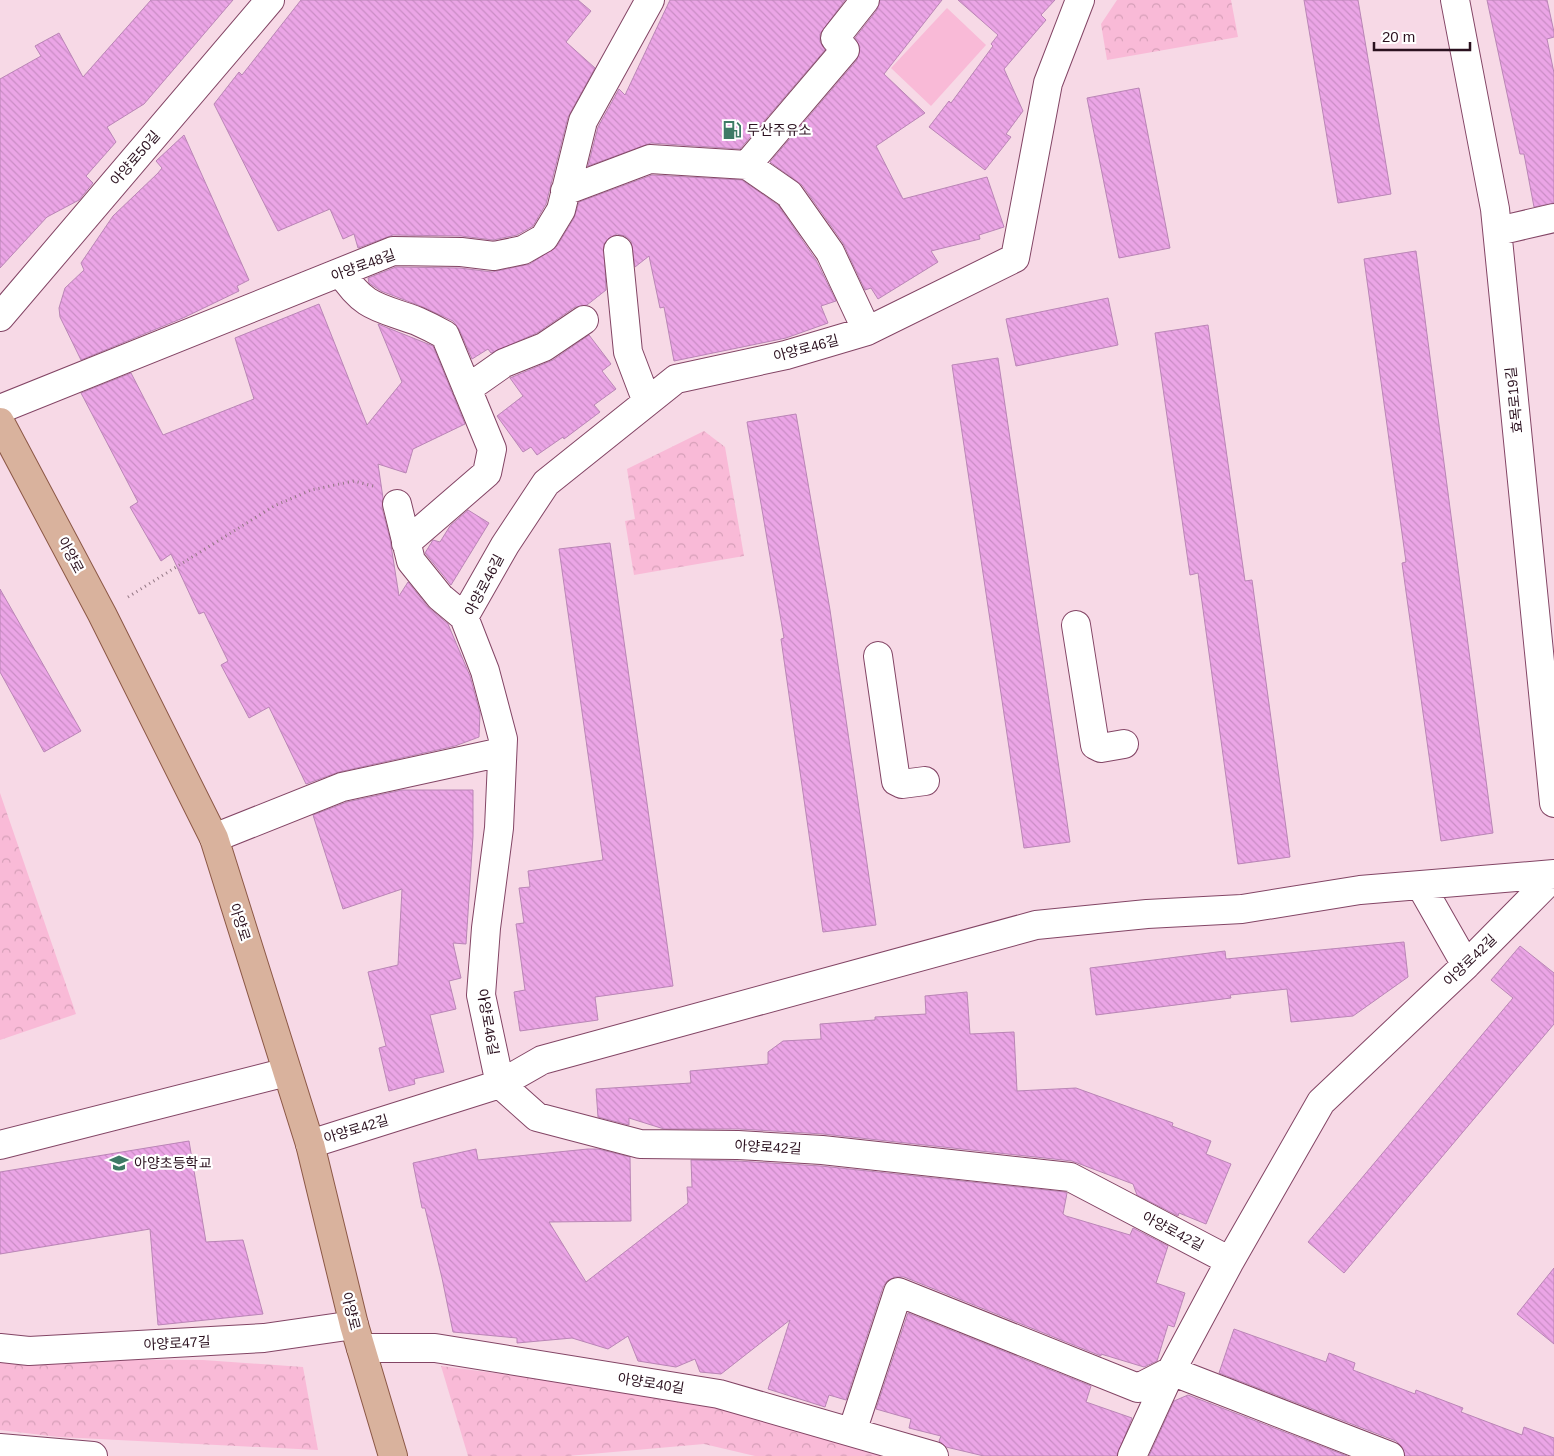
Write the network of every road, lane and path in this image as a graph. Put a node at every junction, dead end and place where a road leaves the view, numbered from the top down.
1 (270, 0) edge
2 (650, 0) edge
3 (865, 0) edge
4 (1080, 0) edge
5 (1455, 0) edge
6 (747, 165) junction
7 (565, 191) junction
8 (1554, 218) edge
9 (1498, 231) junction
10 (618, 250) dead end
11 (341, 272) junction
12 (0, 316) edge
13 (584, 320) dead end
14 (867, 331) junction
15 (467, 389) junction
16 (647, 402) junction
17 (0, 409) edge
18 (0, 422) edge
19 (8, 453) edge
20 (397, 504) joint
21 (406, 543) junction
22 (102, 614) junction
23 (464, 616) junction
24 (1076, 626) dead end
25 (878, 656) dead end
26 (1124, 744) dead end
27 (502, 752) junction
28 (925, 781) dead end
29 (1554, 803) edge
30 (214, 838) junction
31 (1554, 875) edge
32 (1421, 886) junction
33 (1466, 965) junction
34 (287, 1072) junction
35 (500, 1084) junction
36 (0, 1144) edge
37 (310, 1144) junction
38 (1230, 1261) junction
39 (357, 1336) junction
40 (0, 1348) edge
41 (1171, 1371) junction
42 (852, 1432) junction
43 (0, 1448) edge
44 (94, 1456) edge
45 (393, 1456) edge
46 (934, 1456) edge
47 (1132, 1456) edge
48 (1390, 1456) edge

1 - 12 street, 아양로50길
2 - 7 street, 아양로48길
3 - 6 street
4 - 14 street, 아양로46길
5 - 9 street, 효목로19길
6 - 7 street
6 - 14 street
7 - 11 street, 아양로48길
8 - 9 street
9 - 29 street, 효목로19길
10 - 16 street
11 - 15 street
11 - 17 street, 아양로48길
13 - 15 street
14 - 16 street, 아양로46길
15 - 21 street
16 - 23 street, 아양로46길
18 - 19 main road, 아양로
19 - 22 main road, 아양로
20 - 21 street
20 - 22 path
21 - 23 street
22 - 30 main road, 아양로
23 - 27 street, 아양로46길
24 - 26 street
25 - 28 street
27 - 30 street
27 - 35 street, 아양로46길
30 - 34 main road, 아양로
31 - 32 street
31 - 33 street, 아양로42길
32 - 33 street
32 - 35 street
33 - 38 street, 아양로42길
34 - 36 street
34 - 37 main road, 아양로
35 - 37 street, 아양로42길
35 - 38 street, 아양로42길
37 - 39 main road, 아양로
38 - 41 street, 아양로42길
39 - 40 street, 아양로47길
39 - 42 street, 아양로40길
39 - 45 main road, 아양로
41 - 42 street
41 - 47 street, 아양로42길
41 - 48 street
42 - 46 street, 아양로40길
43 - 44 street

